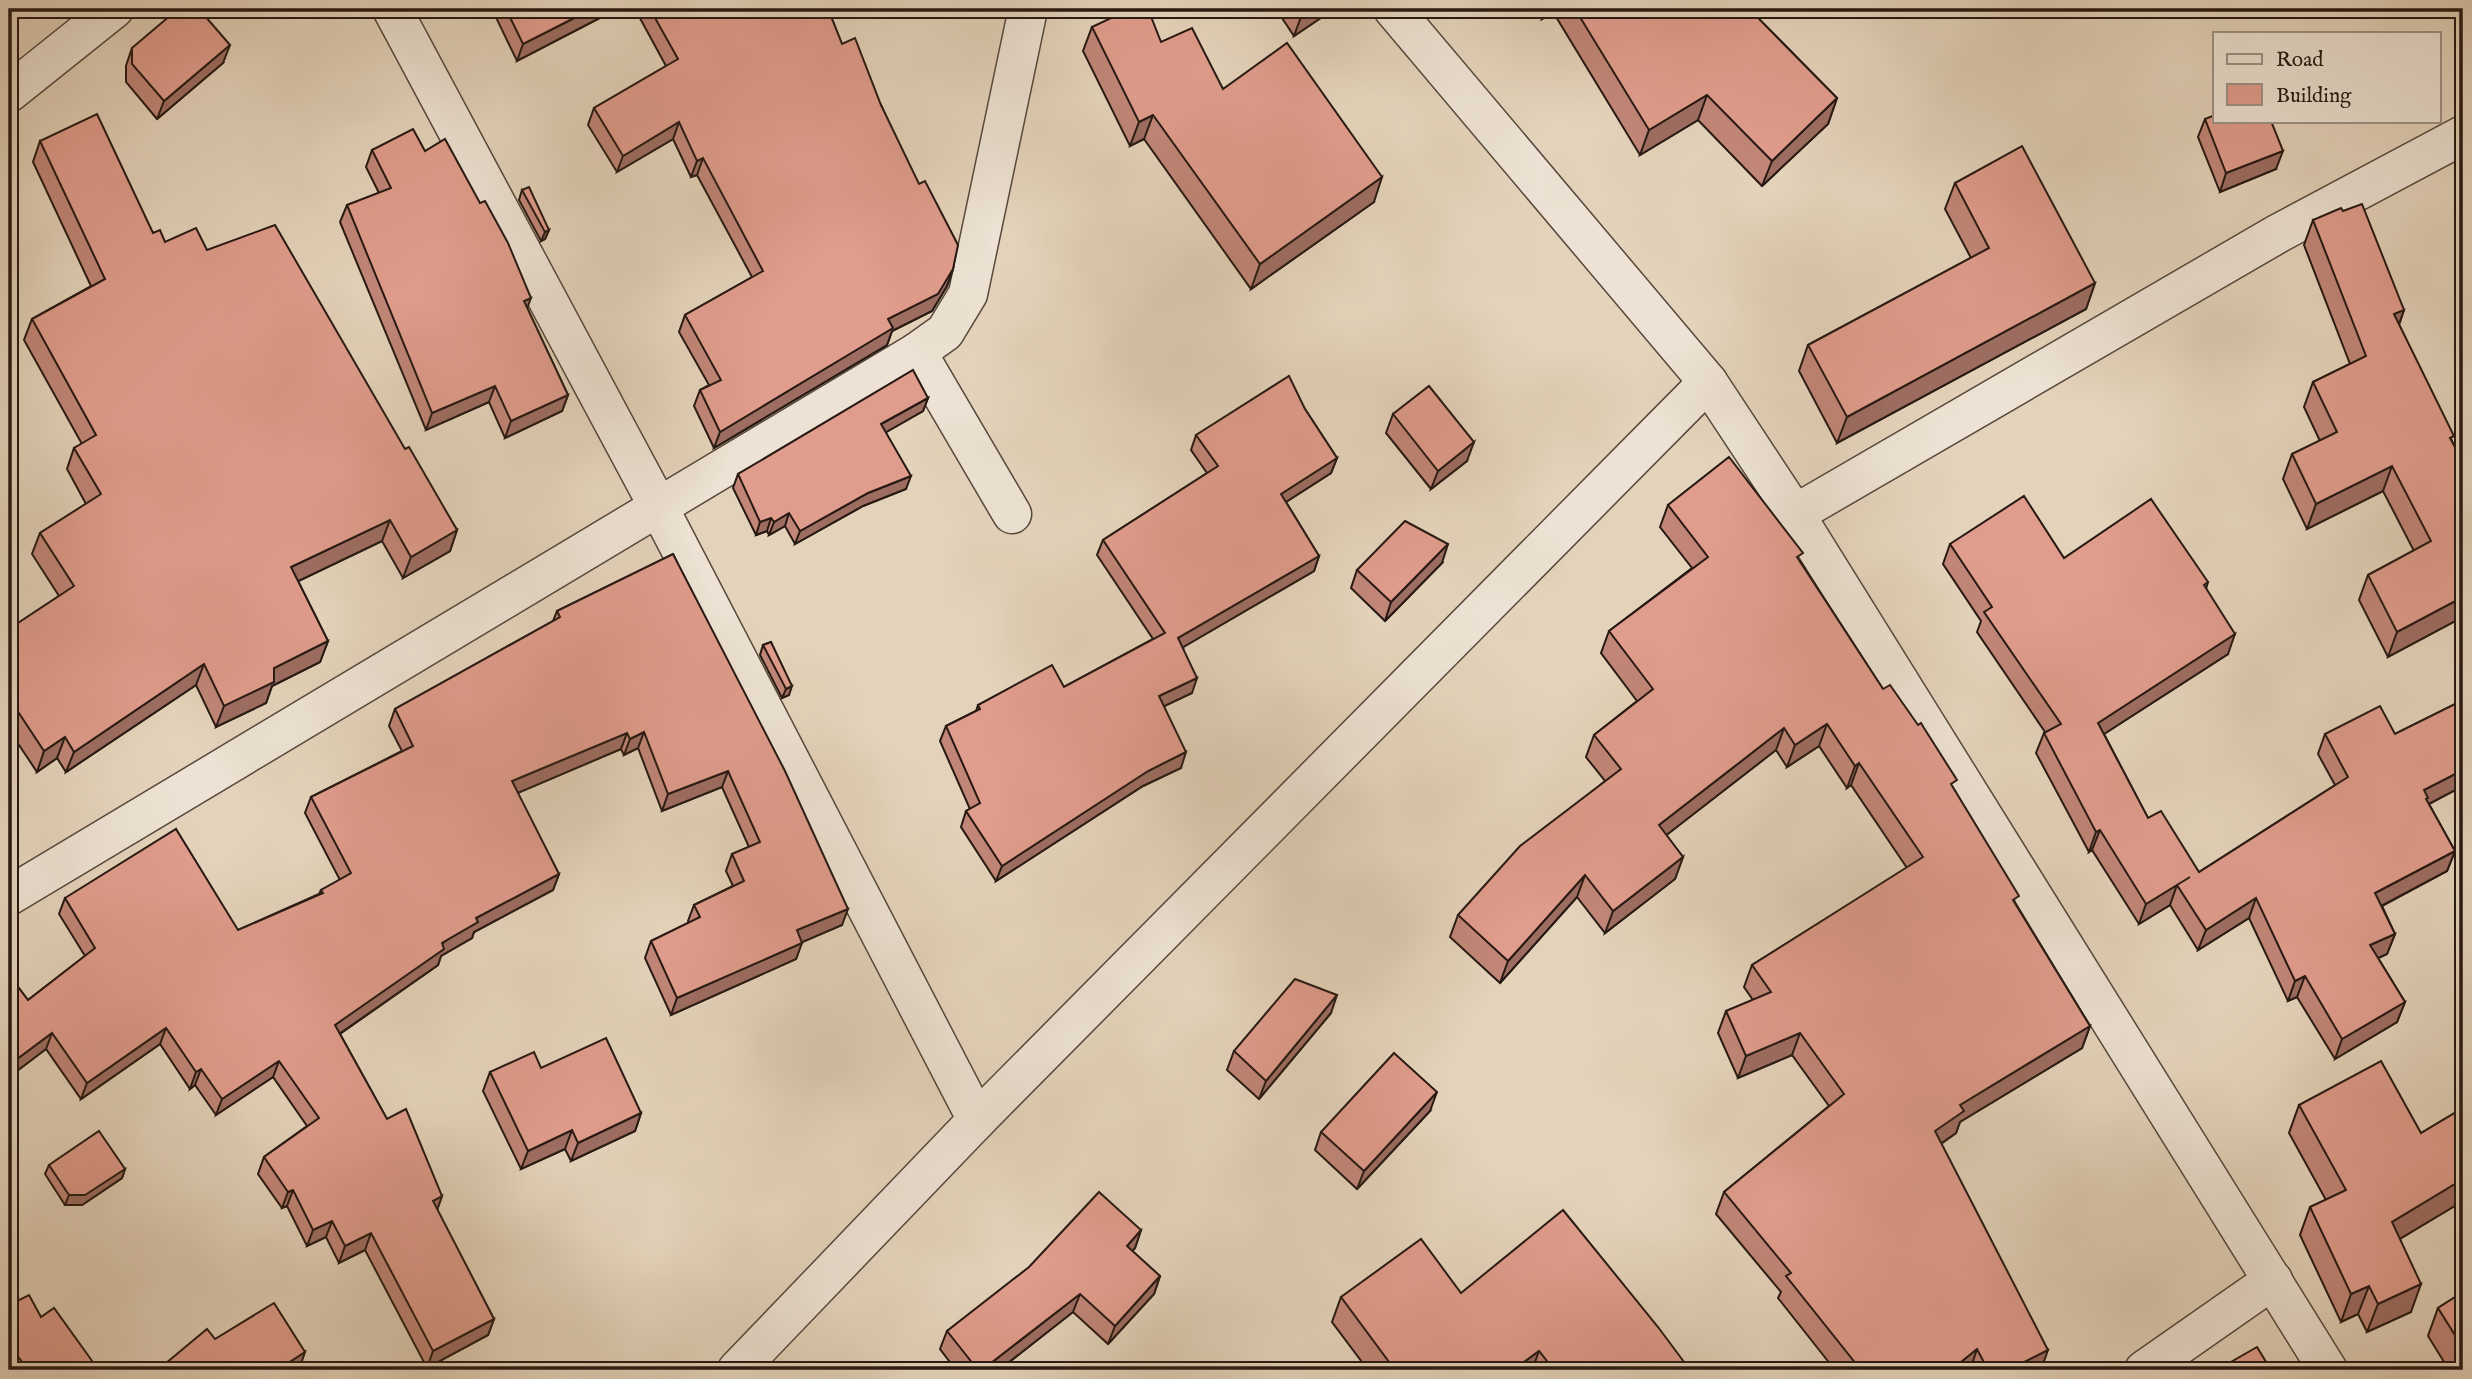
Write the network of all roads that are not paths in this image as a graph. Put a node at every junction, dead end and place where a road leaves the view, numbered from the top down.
1 (114, 9) edge
2 (393, 9) edge
3 (1028, 9) edge
4 (1393, 9) edge
5 (9, 93) edge
6 (2463, 135) edge
7 (917, 352) junction
8 (1708, 382) junction
9 (657, 506) junction
10 (1012, 514) dead end
11 (1795, 514) junction
12 (9, 896) edge
13 (977, 1120) junction
14 (2273, 1280) junction
15 (737, 1370) edge
16 (2144, 1370) edge
17 (2328, 1370) edge

1 - 5 street
2 - 9 street
3 - 7 street
4 - 8 street
6 - 11 street
7 - 9 street
7 - 10 street
8 - 11 street
8 - 13 street
9 - 12 street
9 - 13 street
11 - 14 street
13 - 15 street
14 - 16 street
14 - 17 street

